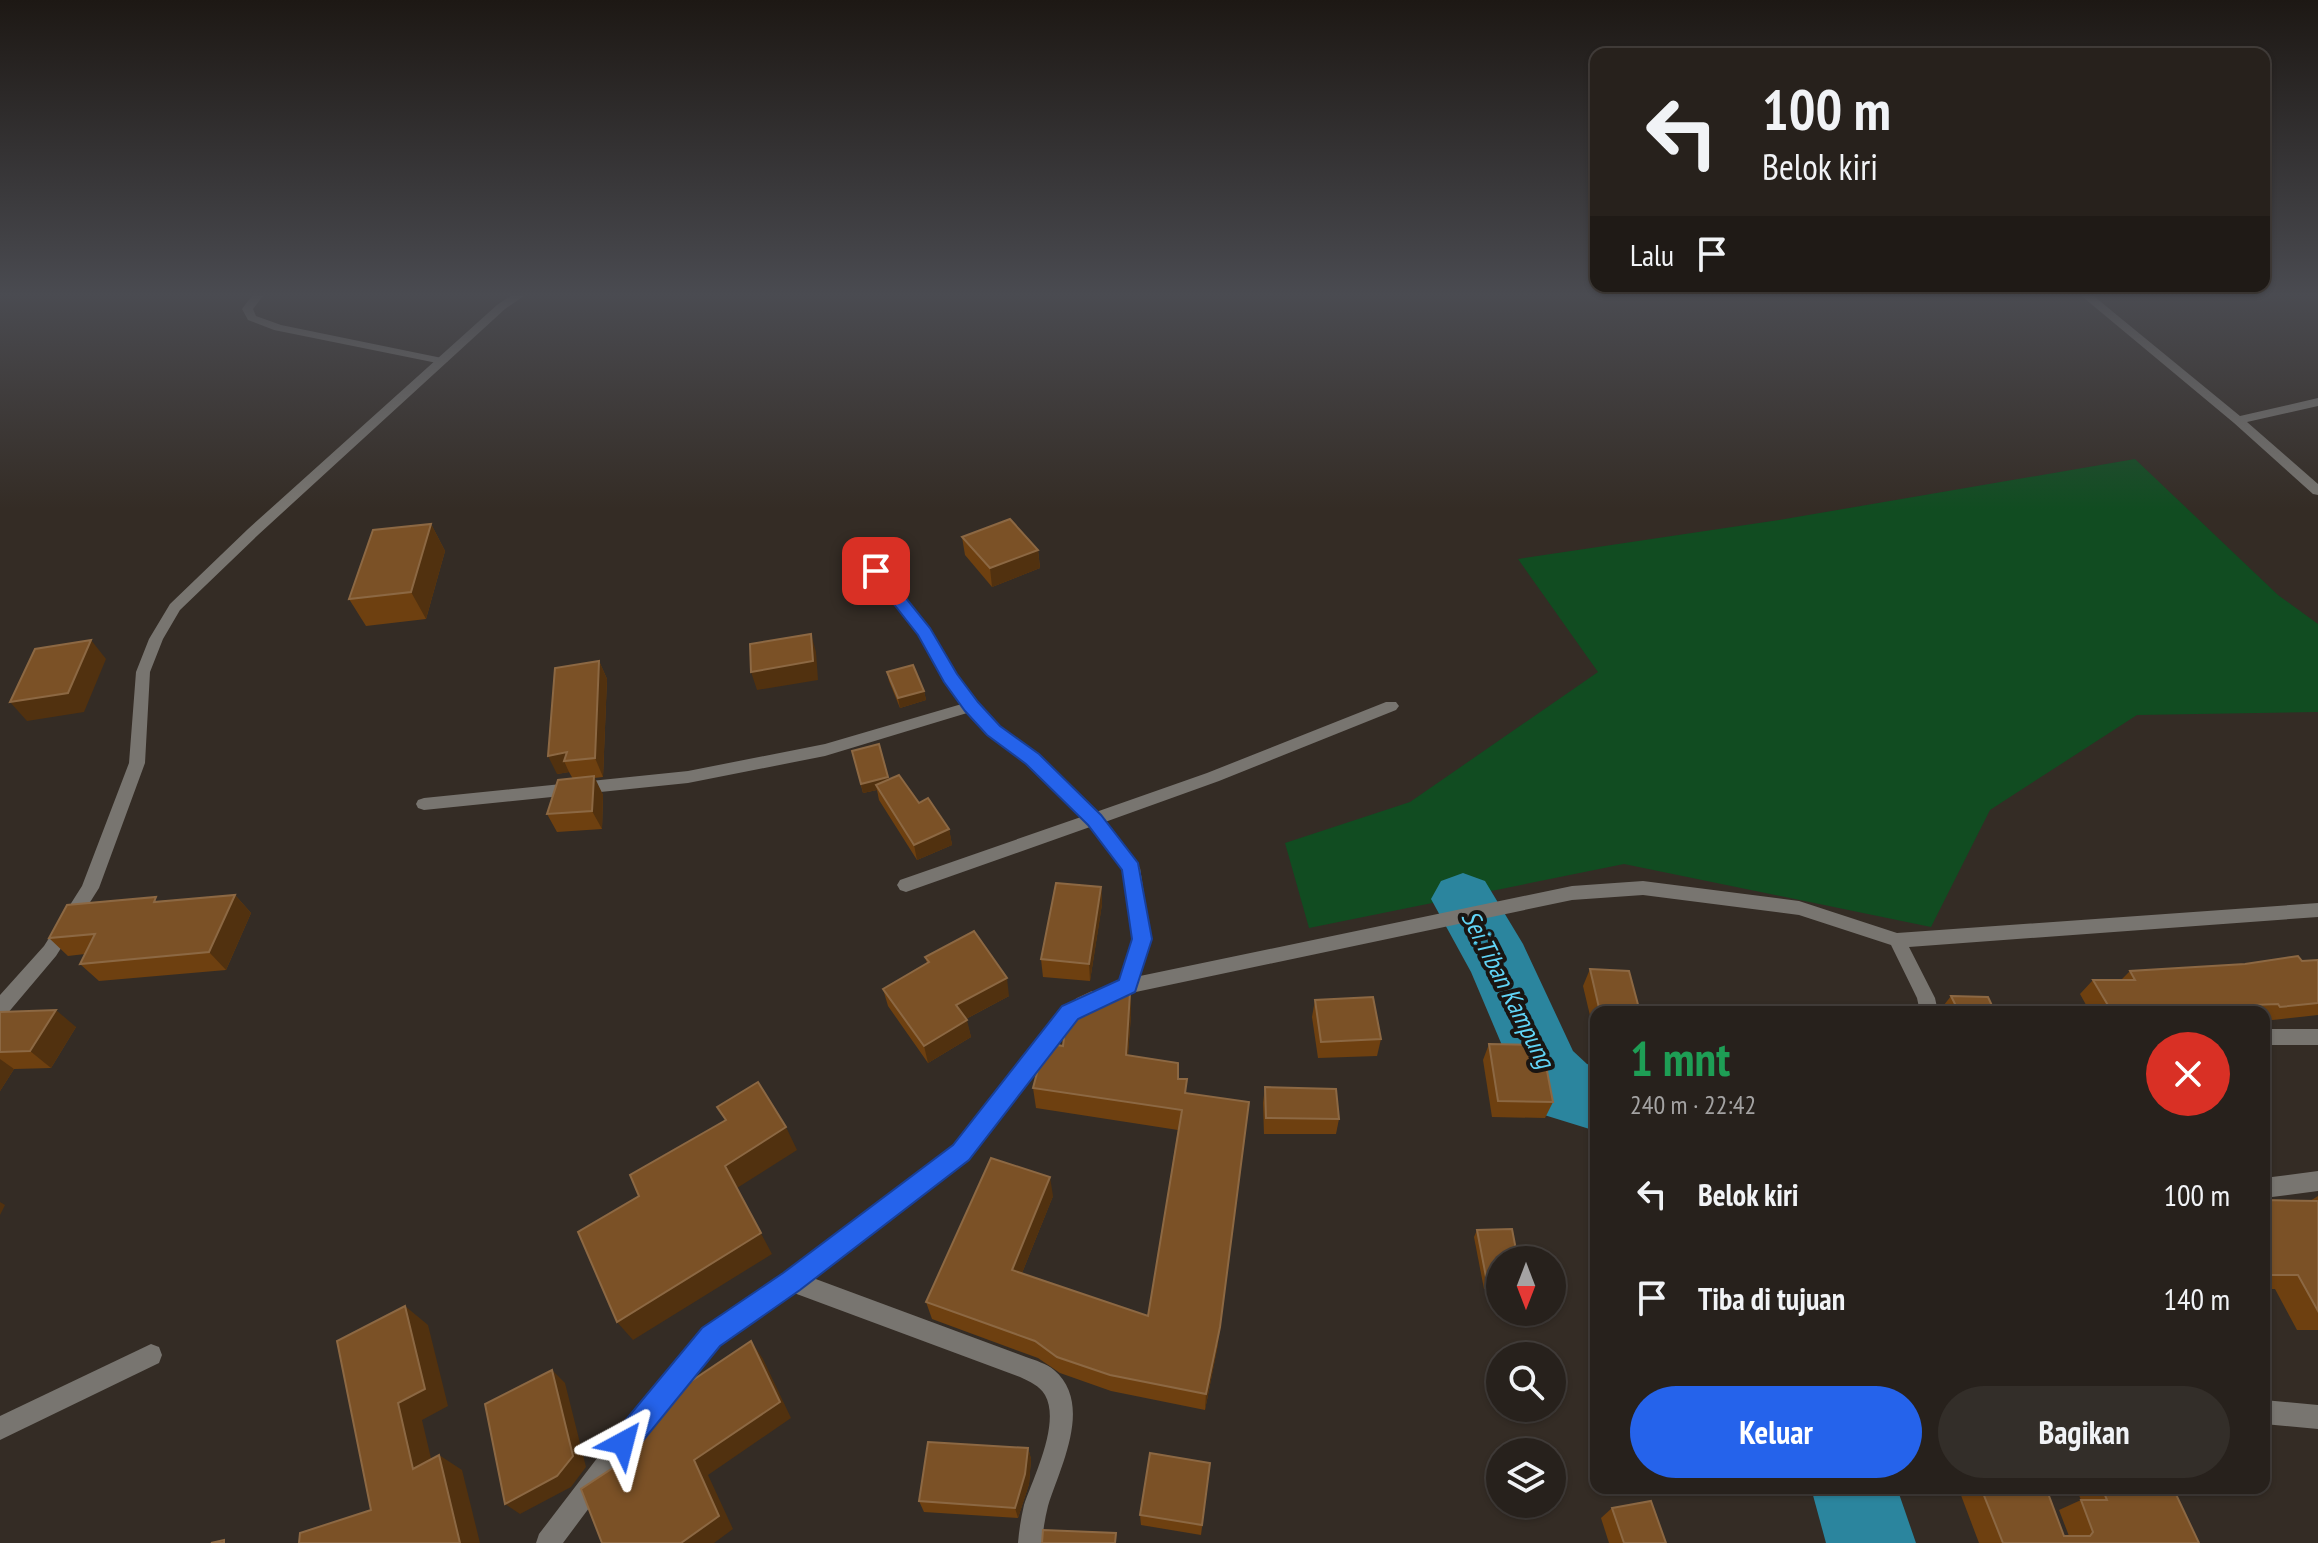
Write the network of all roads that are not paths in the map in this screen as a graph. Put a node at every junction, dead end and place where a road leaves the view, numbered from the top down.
1 (438, 365) edge
2 (2171, 365) edge
3 (2318, 402) edge
4 (2238, 420) junction
5 (2318, 491) edge
6 (876, 571) dead end
7 (972, 706) junction
8 (1391, 706) dead end
9 (424, 804) dead end
10 (1094, 820) junction
11 (906, 885) dead end
12 (2318, 910) edge
13 (1897, 940) junction
14 (10, 985) edge
15 (1128, 986) junction
16 (1928, 1006) edge
17 (0, 1008) edge
18 (2270, 1037) edge
19 (2318, 1037) edge
20 (2318, 1181) edge
21 (2270, 1187) edge
22 (792, 1281) junction
23 (151, 1355) dead end
24 (2270, 1413) edge
25 (2318, 1417) edge
26 (0, 1428) edge
27 (548, 1543) edge
28 (1030, 1543) edge

1 - 14 street
2 - 4 street
3 - 4 street
4 - 5 street
6 - 7 street
7 - 9 street
7 - 10 street
8 - 10 street
10 - 11 street
10 - 15 street
12 - 13 street
13 - 15 street
13 - 16 street
14 - 17 street
15 - 22 street
18 - 19 street
20 - 21 street
22 - 27 street
22 - 28 street
23 - 26 street
24 - 25 street

